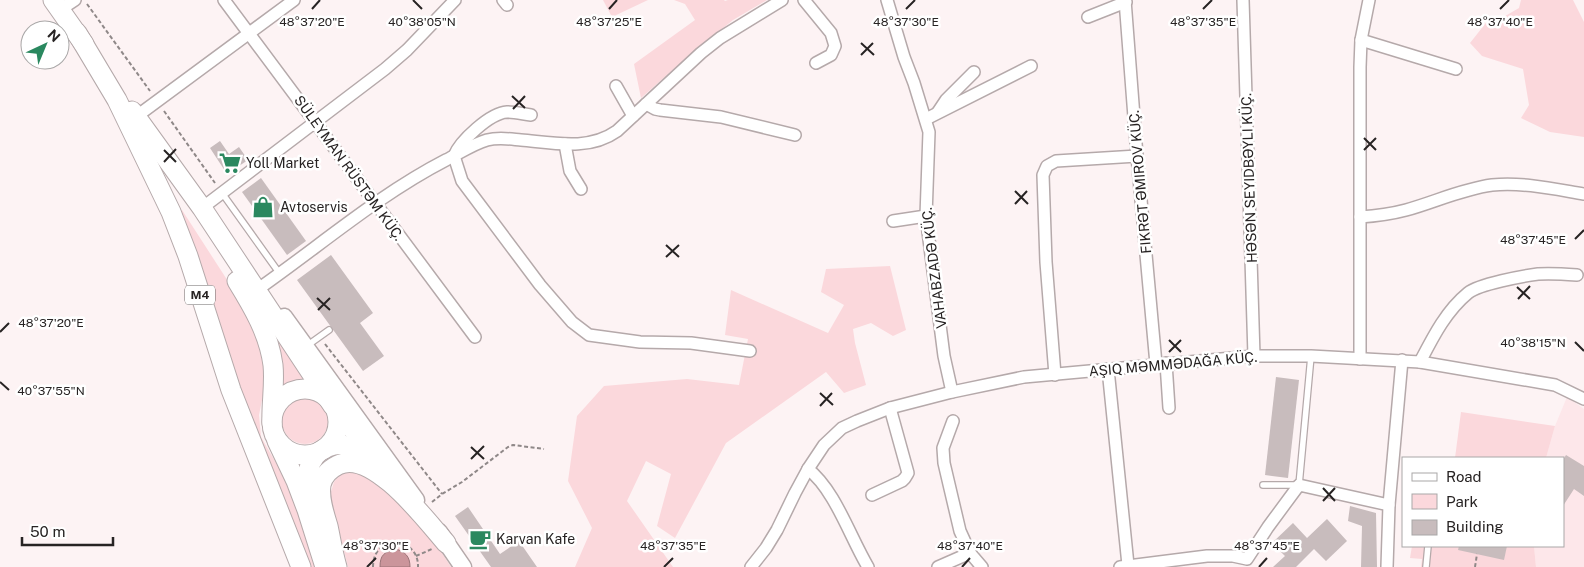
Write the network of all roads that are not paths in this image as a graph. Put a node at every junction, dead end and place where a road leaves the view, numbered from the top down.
1 (224, 0) edge
2 (294, 0) edge
3 (455, 0) edge
4 (782, 0) edge
5 (804, 0) edge
6 (887, 0) edge
7 (1243, 0) edge
8 (1369, 0) edge
9 (1126, 1) edge
10 (63, 3) edge
11 (1088, 17) dead end
12 (77, 33) junction
13 (249, 33) junction
14 (1362, 40) junction
15 (816, 63) dead end
16 (1032, 66) dead end
17 (1456, 69) dead end
18 (974, 72) dead end
19 (616, 86) dead end
20 (117, 100) junction
21 (646, 104) junction
22 (937, 114) junction
23 (136, 116) junction
24 (531, 116) dead end
25 (634, 116) junction
26 (926, 119) junction
27 (316, 122) junction
28 (795, 135) dead end
29 (565, 144) junction
30 (454, 156) junction
31 (1137, 156) junction
32 (581, 189) dead end
33 (222, 193) junction
34 (1584, 194) edge
35 (375, 204) junction
36 (202, 208) junction
37 (926, 216) junction
38 (1360, 217) junction
39 (893, 221) dead end
40 (280, 274) junction
41 (1577, 275) dead end
42 (261, 287) junction
43 (329, 330) dead end
44 (475, 337) dead end
45 (306, 347) junction
46 (750, 352) dead end
47 (1254, 356) junction
48 (1311, 356) junction
49 (1360, 358) junction
50 (1402, 360) junction
51 (1420, 362) junction
52 (1161, 363) junction
53 (1108, 369) junction
54 (1055, 375) junction
55 (952, 392) junction
56 (1584, 399) edge
57 (333, 406) junction
58 (890, 408) junction
59 (1169, 408) dead end
60 (953, 421) dead end
61 (273, 428) junction
62 (323, 449) junction
63 (808, 469) junction
64 (404, 483) junction
65 (1263, 485) dead end
66 (1299, 485) junction
67 (872, 495) dead end
68 (1390, 505) junction
69 (417, 506) junction
70 (446, 543) joint
71 (1428, 547) edge
72 (970, 553) junction
73 (1186, 562) edge
74 (1249, 563) edge
75 (1124, 566) edge
76 (301, 567) edge
77 (325, 567) edge
78 (331, 567) edge
79 (336, 567) edge
80 (463, 567) edge
81 (751, 567) edge
82 (868, 567) edge
83 (938, 567) edge
84 (982, 567) edge
85 (1387, 567) edge
86 (1426, 567) edge

1 - 13 street, SÜLEYMAN RÜSTƏM KÜÇ.
2 - 13 street
3 - 27 street
4 - 21 street
5 - 15 street
6 - 26 street, VAHABZADƏ KÜÇ.
7 - 47 street, HƏSƏN SEYIDBƏYLI KÜÇ.
8 - 14 street
9 - 11 street
9 - 31 street, FIKRƏT ƏMIROV KÜÇ.
10 - 12 highway, M4
12 - 20 highway, M4
12 - 23 highway
13 - 23 street
13 - 27 street, SÜLEYMAN RÜSTƏM KÜÇ.
14 - 17 street
14 - 38 street
16 - 22 street
18 - 22 street
19 - 25 street
20 - 61 highway
20 - 76 highway, M4
21 - 25 street
21 - 28 street
22 - 26 street
23 - 36 highway
24 - 30 street
25 - 29 street
26 - 37 street, VAHABZADƏ KÜÇ.
27 - 33 street
27 - 35 street, SÜLEYMAN RÜSTƏM KÜÇ.
29 - 30 street
29 - 32 street
30 - 35 street
30 - 46 street
31 - 52 street, FIKRƏT ƏMIROV KÜÇ.
31 - 54 street
33 - 36 street
33 - 40 lane
34 - 38 street
35 - 40 street
35 - 44 street, SÜLEYMAN RÜSTƏM KÜÇ.
36 - 42 main road
36 - 57 highway
37 - 39 street
37 - 55 street, VAHABZADƏ KÜÇ.
38 - 49 street
40 - 42 street
41 - 51 street
42 - 45 main road
43 - 45 lane
45 - 64 main road
47 - 48 street
47 - 52 street
48 - 49 street
48 - 66 lane
49 - 50 street
50 - 51 street
50 - 68 street
51 - 56 street
52 - 53 street
52 - 59 street, FIKRƏT ƏMIROV KÜÇ.
53 - 54 street
53 - 75 street
54 - 55 street
55 - 58 street
57 - 61 highway
57 - 62 highway
57 - 64 main road
58 - 63 street
58 - 67 street
60 - 72 street
61 - 62 highway
61 - 77 highway
62 - 69 highway
62 - 78 highway
63 - 81 street
63 - 82 street
64 - 69 main road
65 - 66 lane
66 - 68 street
66 - 74 street
68 - 85 street
69 - 70 highway
69 - 79 highway
70 - 80 main road
71 - 86 lane
72 - 83 street
72 - 84 street
73 - 74 street
73 - 75 street

